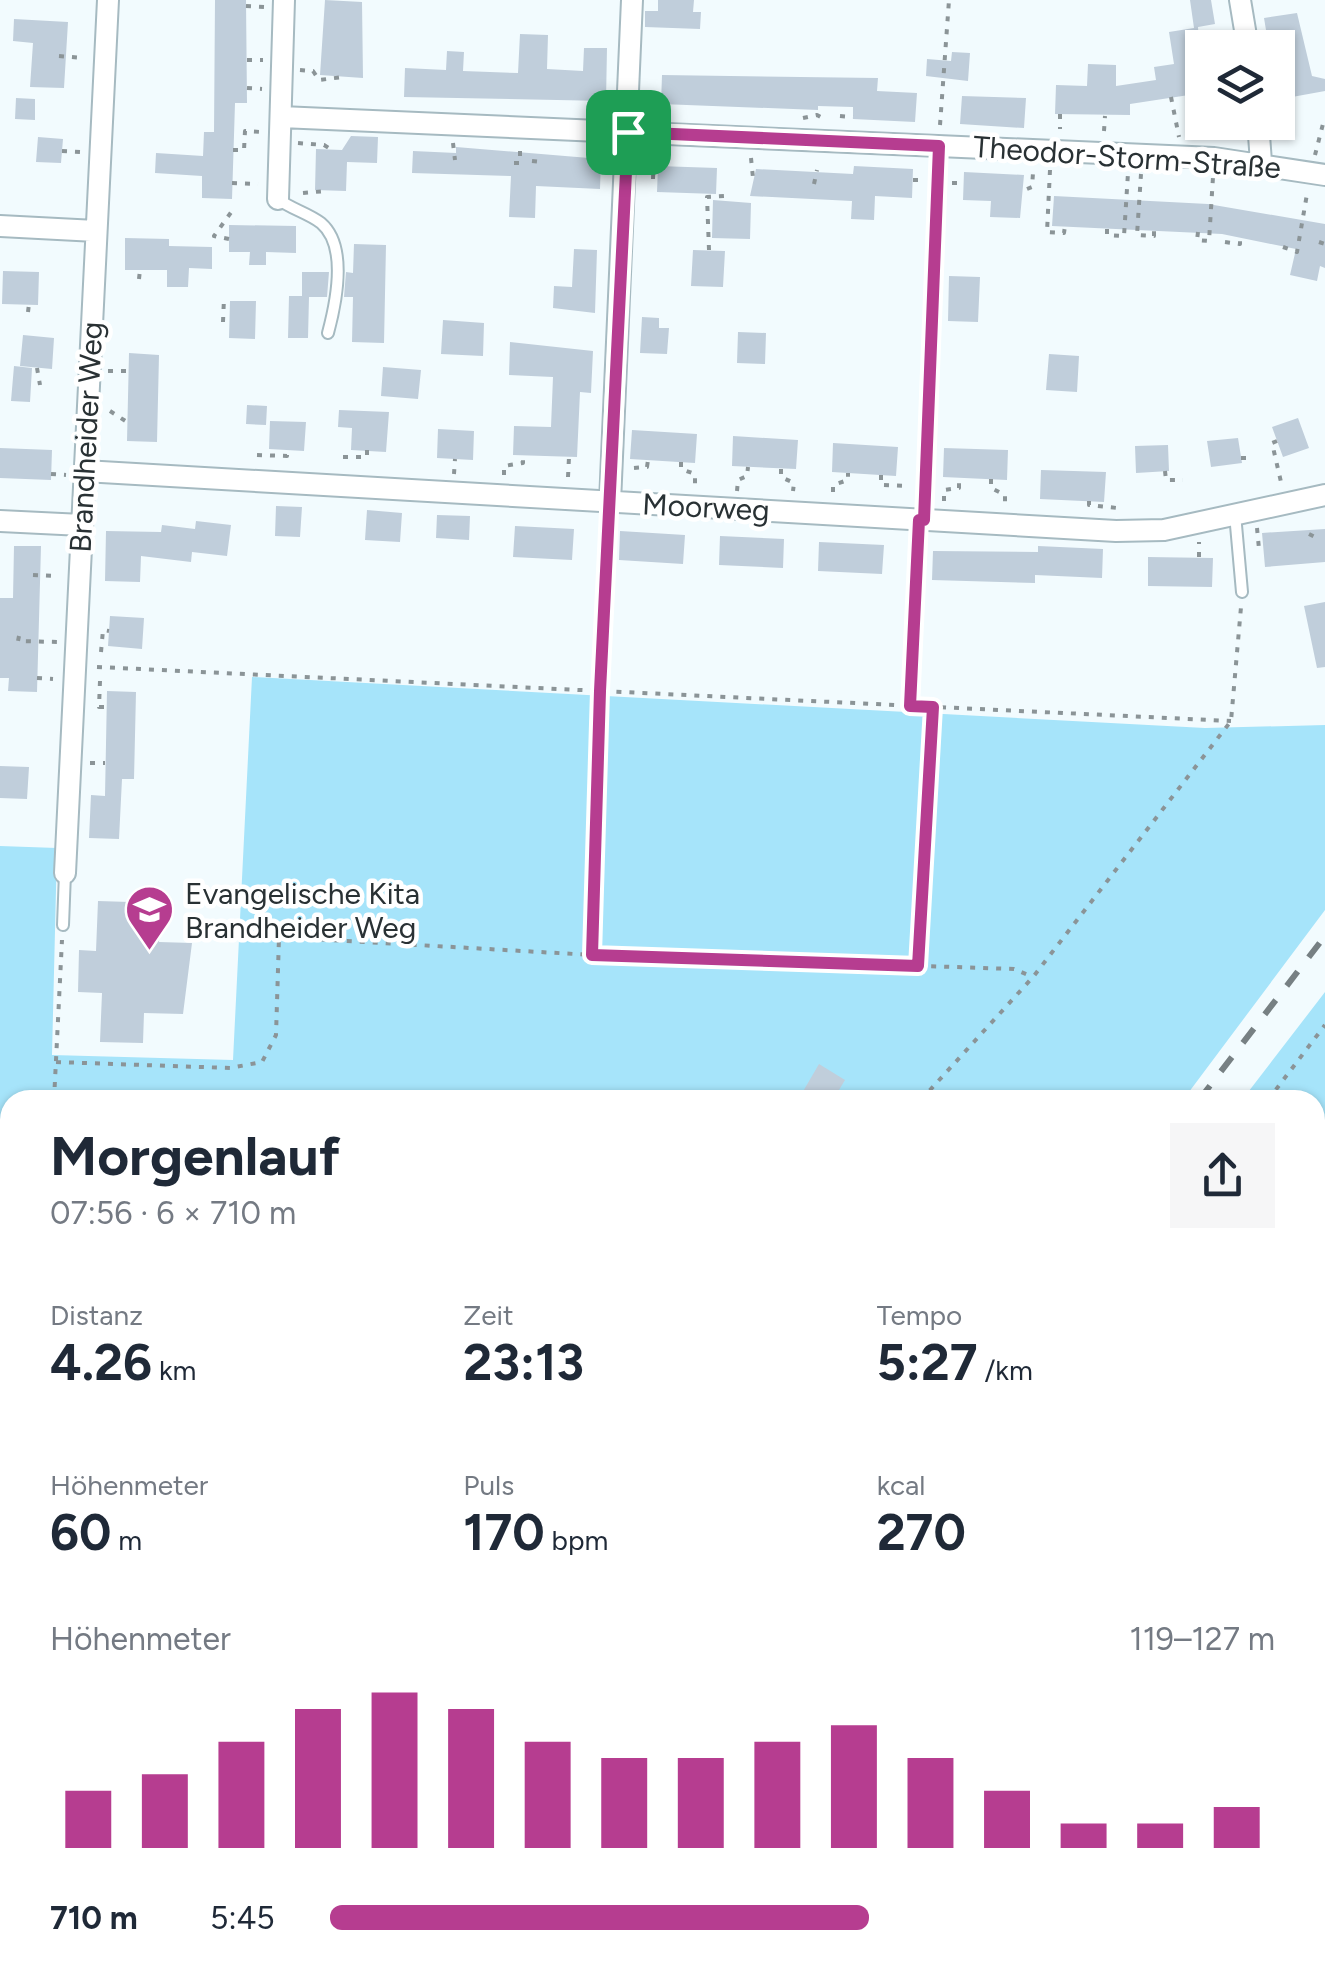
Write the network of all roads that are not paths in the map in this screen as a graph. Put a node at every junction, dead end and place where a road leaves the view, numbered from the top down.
1 (108, 0) edge
2 (284, 0) edge
3 (632, 0) edge
4 (1240, 0) edge
5 (1245, 30) edge
6 (280, 130) junction
7 (628, 132) junction
8 (1259, 140) edge
9 (1261, 162) junction
10 (1318, 173) edge
11 (278, 199) joint
12 (0, 226) edge
13 (96, 230) junction
14 (328, 332) dead end
15 (84, 471) junction
16 (1325, 495) edge
17 (620, 502) junction
18 (1235, 514) junction
19 (0, 521) edge
20 (82, 525) junction
21 (1242, 592) road end
22 (65, 873) joint
23 (63, 925) road end

1 - 13 street, Brandheider Weg
2 - 6 street
3 - 7 street
4 - 5 street
6 - 7 street, Theodor-Storm-Straße
6 - 11 street
7 - 9 street, Theodor-Storm-Straße
7 - 17 street
8 - 9 street
9 - 10 street, Theodor-Storm-Straße
11 - 14 lane
12 - 13 street
13 - 15 street, Brandheider Weg
15 - 17 street, Moorweg
15 - 20 street, Brandheider Weg
16 - 18 street, Moorweg
17 - 18 street, Moorweg
18 - 21 lane
19 - 20 street
20 - 22 street, Brandheider Weg
22 - 23 lane

